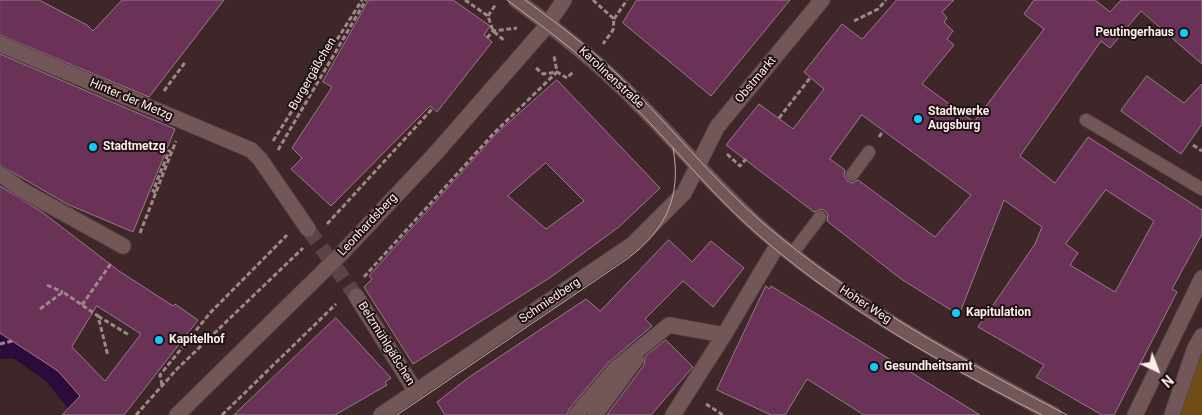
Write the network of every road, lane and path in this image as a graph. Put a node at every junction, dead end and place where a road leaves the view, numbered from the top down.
1 (362, 0) edge
2 (366, 0) edge
3 (465, 0) edge
4 (499, 0) edge
5 (516, 0) edge
6 (564, 0) edge
7 (593, 0) edge
8 (628, 0) edge
9 (822, 0) edge
10 (886, 0) edge
11 (488, 16) junction
12 (614, 19) junction
13 (854, 21) dead end
14 (548, 24) junction
15 (488, 38) dead end
16 (609, 38) dead end
17 (0, 44) edge
18 (186, 61) dead end
19 (557, 72) junction
20 (543, 74) dead end
21 (567, 78) dead end
22 (810, 78) dead end
23 (433, 108) dead end
24 (153, 110) junction
25 (779, 118) dead end
26 (1086, 120) dead end
27 (183, 122) junction
28 (272, 142) dead end
29 (1193, 145) dead end
30 (1202, 150) edge
31 (171, 152) junction
32 (869, 152) dead end
33 (267, 158) junction
34 (697, 166) junction
35 (0, 174) edge
36 (852, 175) dead end
37 (1202, 189) edge
38 (156, 192) junction
39 (820, 217) dead end
40 (313, 233) junction
41 (288, 234) dead end
42 (778, 244) junction
43 (123, 246) junction
44 (792, 254) junction
45 (363, 278) dead end
46 (1202, 278) edge
47 (48, 285) dead end
48 (63, 292) junction
49 (349, 297) joint
50 (82, 305) junction
51 (40, 309) dead end
52 (98, 316) junction
53 (129, 335) dead end
54 (724, 335) junction
55 (1202, 336) edge
56 (12, 341) dead end
57 (0, 344) edge
58 (648, 344) junction
59 (108, 356) dead end
60 (162, 385) junction
61 (416, 392) junction
62 (1033, 410) edge
63 (136, 415) edge
64 (178, 415) edge
65 (222, 415) edge
66 (381, 415) edge
67 (576, 415) edge
68 (595, 415) edge
69 (673, 415) edge
70 (1054, 415) edge
71 (1135, 415) edge
72 (1172, 415) edge

1 - 28 path
2 - 33 path, Burgergäßchen
3 - 11 path
4 - 11 path
5 - 14 street, Karolinenstraße
6 - 14 street, Leonhardsberg
7 - 12 path
8 - 12 path
9 - 34 street, Obstmarkt
10 - 13 path
11 - 15 path
12 - 16 path
14 - 34 street, Karolinenstraße
14 - 64 street, Leonhardsberg
17 - 24 street, Hinter der Metzg
18 - 24 path
19 - 20 path
19 - 21 path
19 - 45 path
22 - 25 path
23 - 40 path
24 - 27 street, Hinter der Metzg
26 - 37 lane
27 - 31 path
27 - 33 street, Hinter der Metzg
29 - 30 path
31 - 38 path
31 - 38 path
32 - 36 lane
33 - 40 street
34 - 42 street, Hoher Weg
34 - 61 street, Schmiedberg
35 - 43 street
38 - 43 path
39 - 44 lane
40 - 60 path
41 - 60 path
42 - 44 street, Hoher Weg
42 - 54 street
43 - 50 path
44 - 62 street, Hoher Weg
46 - 71 street
47 - 48 path
48 - 50 path
48 - 51 path
49 - 61 street, Belzmühlgäßchen
49 - 65 path
50 - 52 path
52 - 53 path
52 - 59 path
54 - 58 street
54 - 69 street
55 - 72 street
56 - 57 path
58 - 67 street
58 - 68 street
60 - 63 path
61 - 66 street, Schmiedberg
62 - 70 street, Hoher Weg

